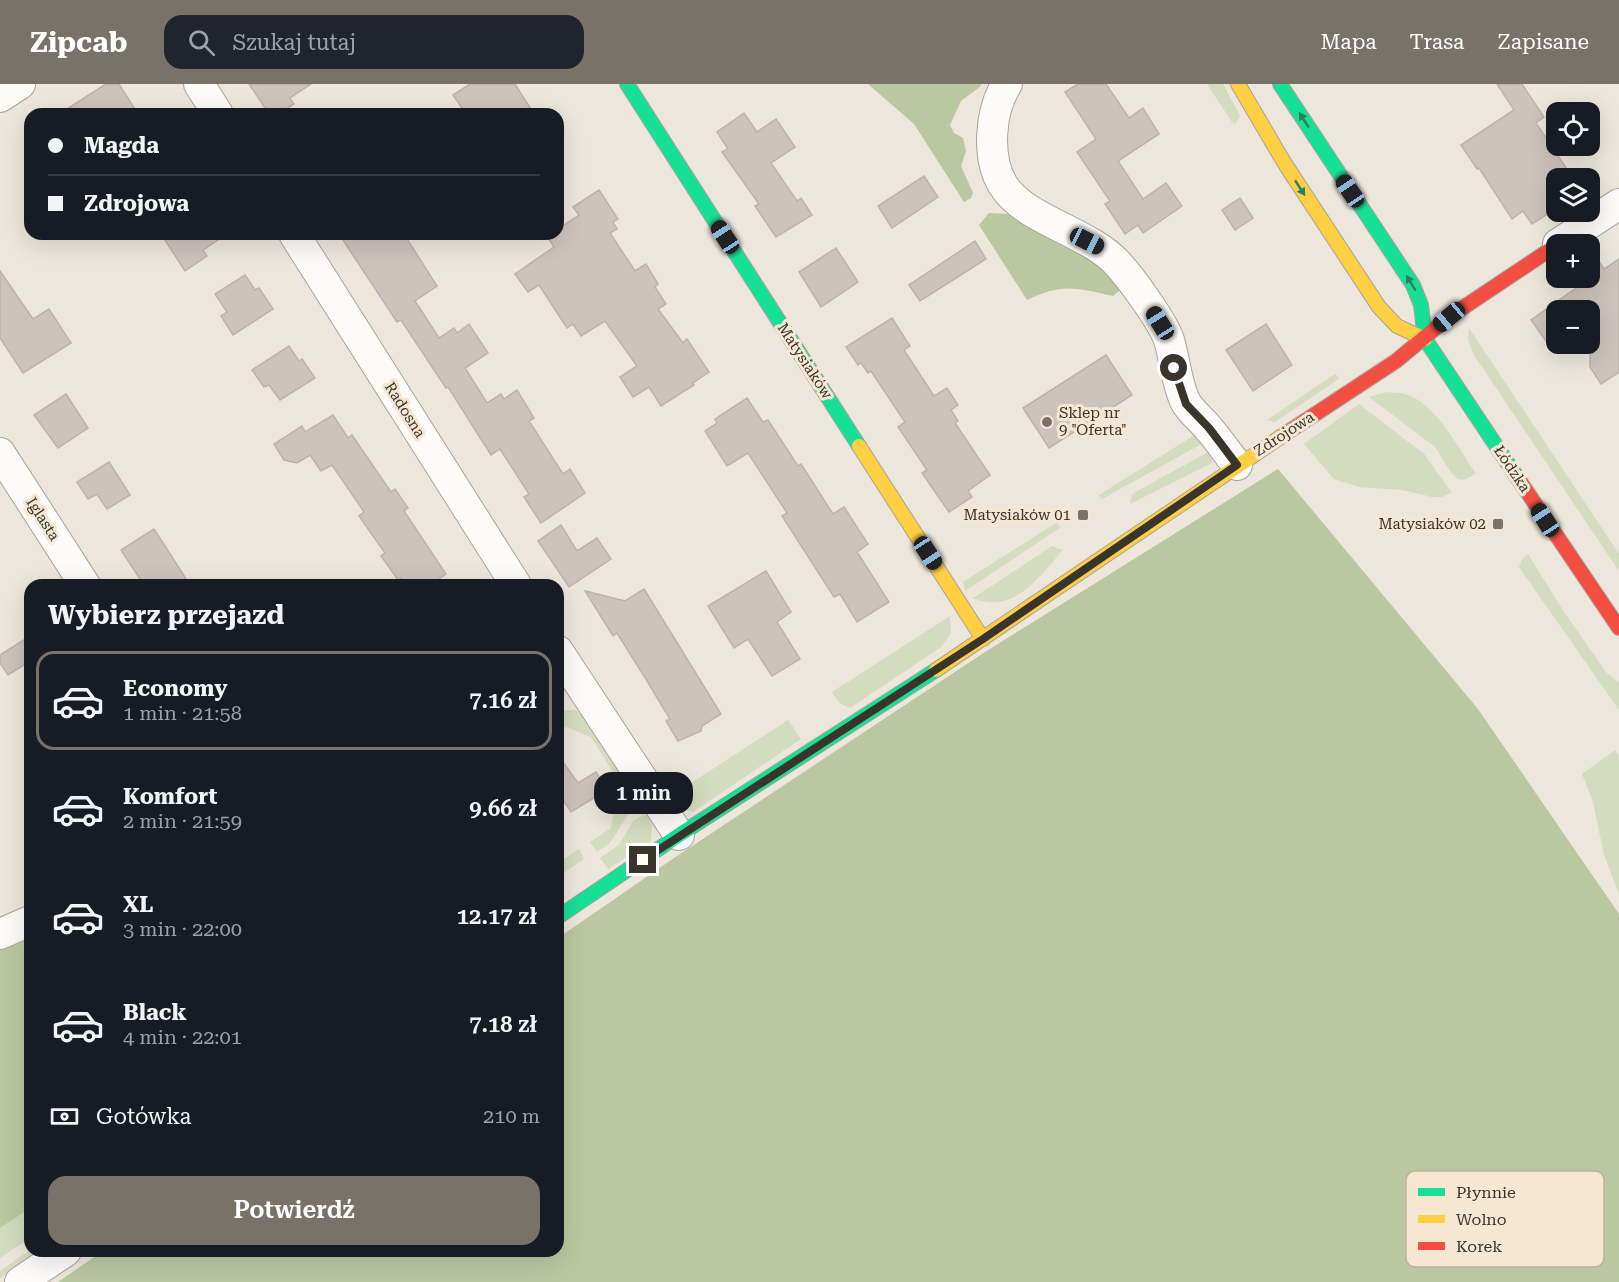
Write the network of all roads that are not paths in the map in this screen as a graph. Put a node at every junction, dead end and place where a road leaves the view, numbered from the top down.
1 (20, 84) edge
2 (199, 84) edge
3 (627, 84) edge
4 (1007, 84) edge
5 (1238, 84) edge
6 (1280, 84) edge
7 (0, 97) edge
8 (214, 108) edge
9 (1619, 204) edge
10 (1574, 234) edge
11 (298, 240) edge
12 (1546, 252) edge
13 (1425, 339) junction
14 (0, 453) edge
15 (1237, 465) junction
16 (81, 579) edge
17 (512, 579) edge
18 (1619, 628) edge
19 (983, 639) junction
20 (564, 673) edge
21 (568, 688) edge
22 (679, 835) junction
23 (564, 913) edge
24 (24, 924) edge
25 (0, 934) edge
26 (57, 1257) edge
27 (20, 1282) edge

1 - 7 street
2 - 8 street
3 - 19 street, Matysiaków
4 - 15 street
5 -> 13 street
13 -> 6 street, Łódzka
9 - 10 street, Zdrojowa
11 - 17 street, Radosna
12 - 13 street, Zdrojowa
13 - 15 street, Zdrojowa
13 - 18 street, Łódzka
14 - 16 street, Iglasta
15 - 19 street, Zdrojowa
19 - 22 street, Zdrojowa
20 - 21 street
21 - 22 street
22 - 23 street, Zdrojowa
24 - 25 street
26 - 27 street

